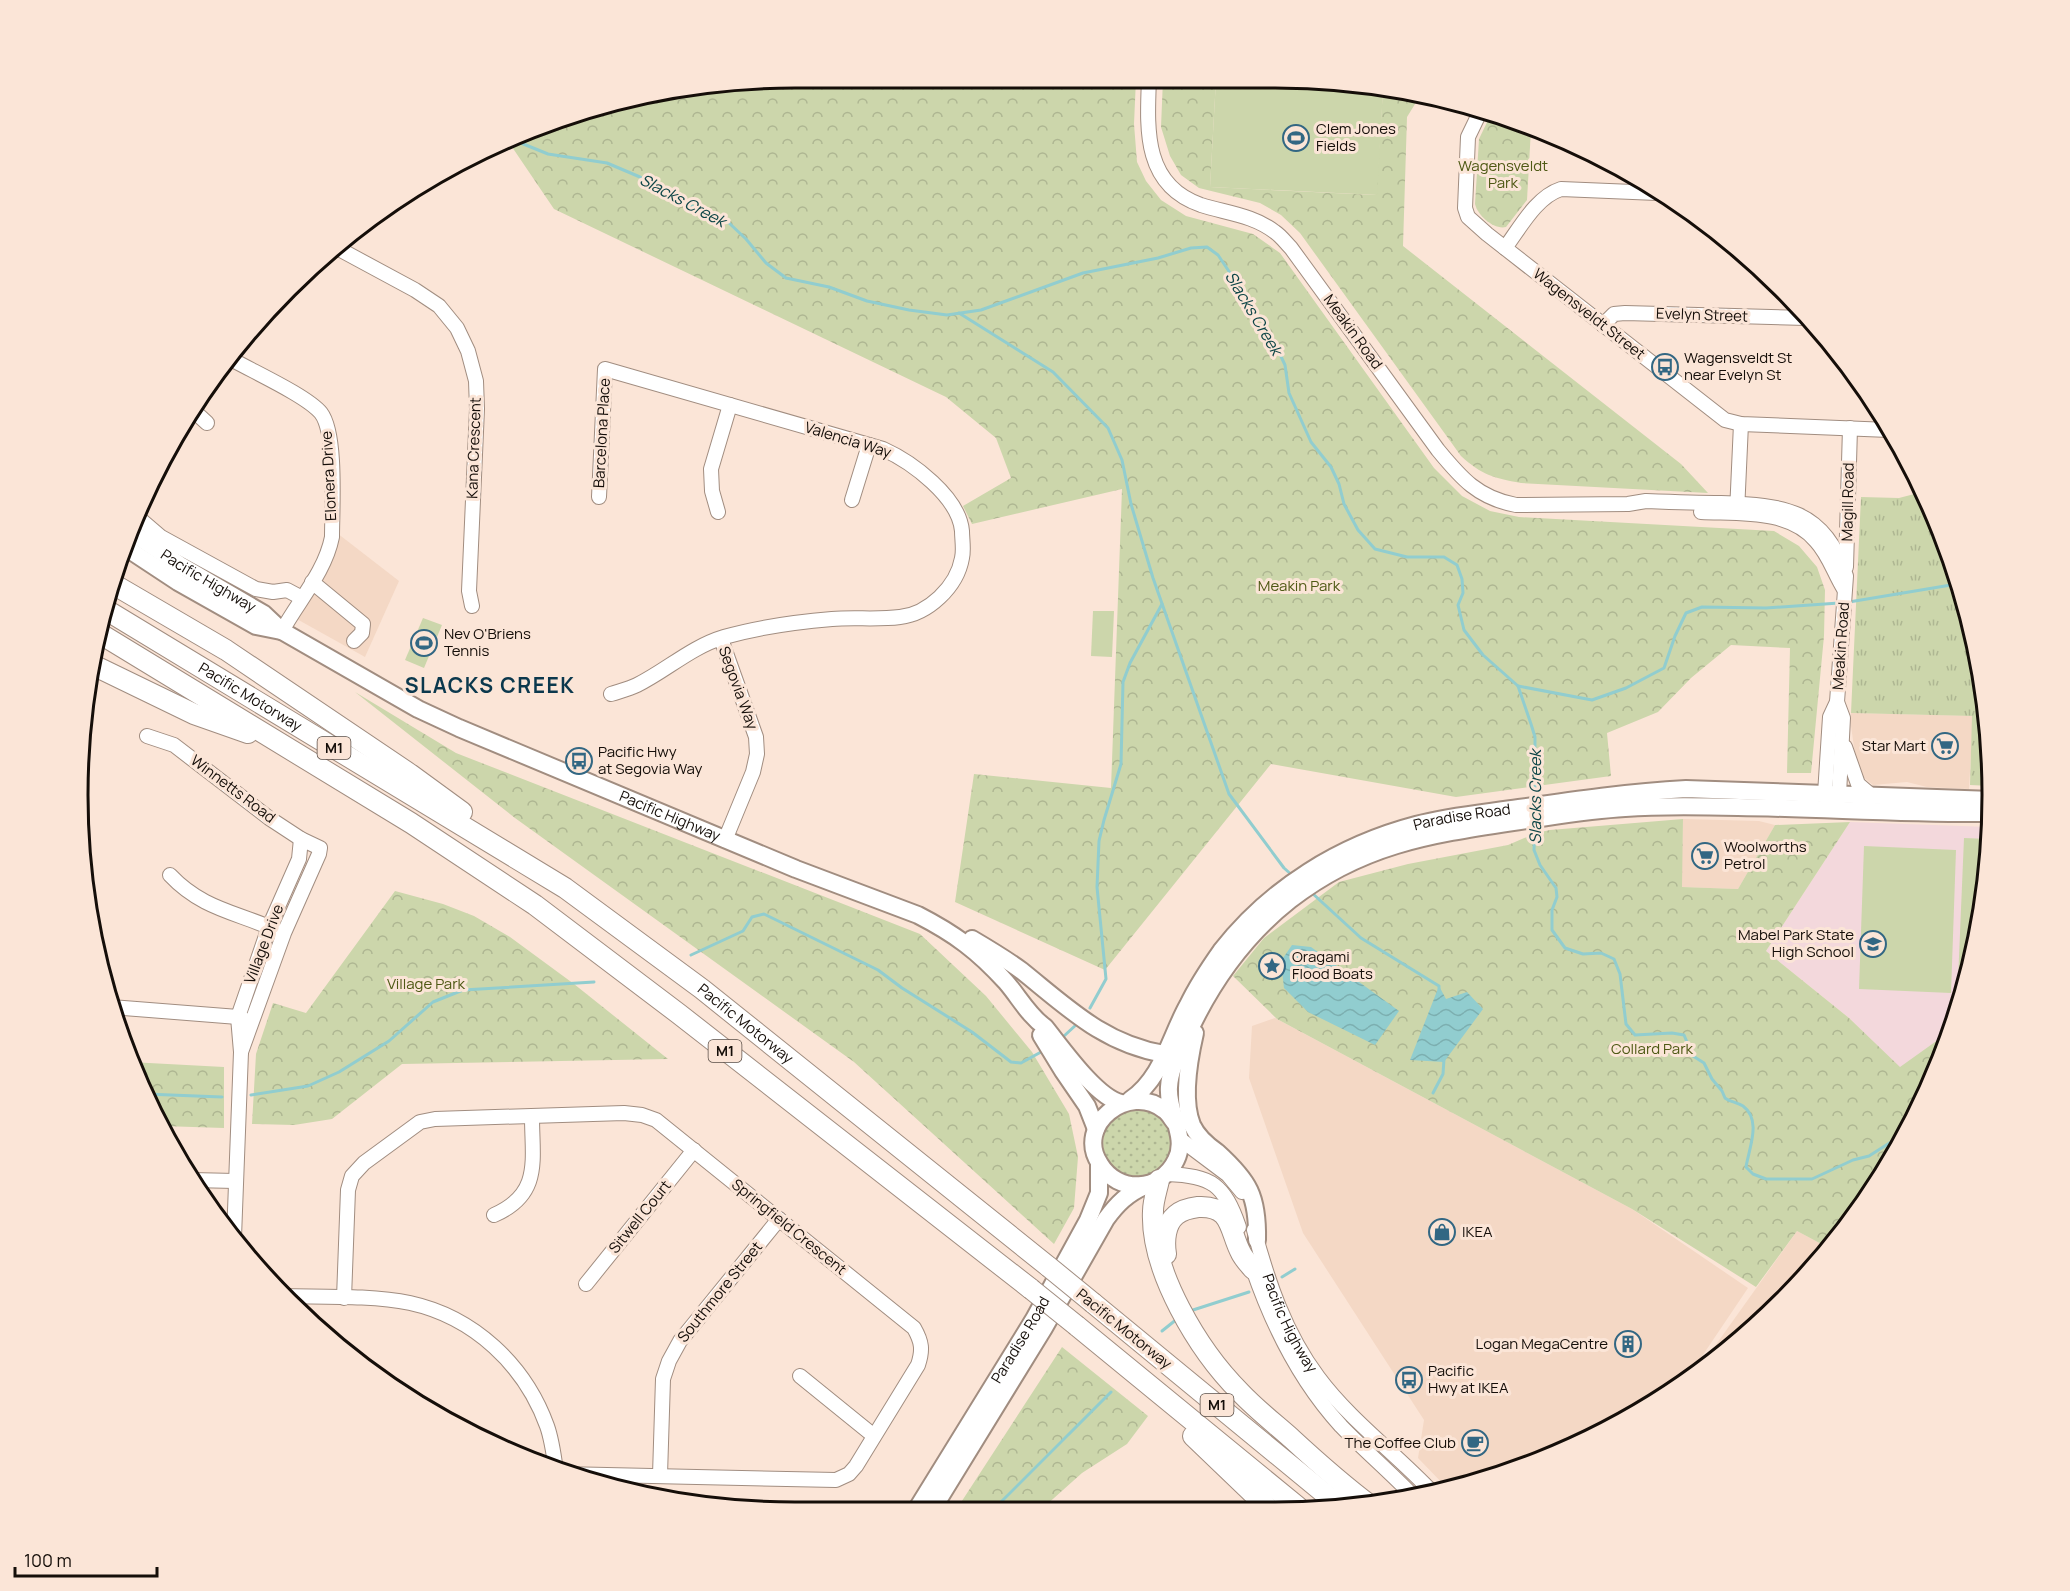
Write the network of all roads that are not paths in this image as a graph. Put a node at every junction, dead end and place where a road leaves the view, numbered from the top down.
1 (1149, 89) edge
2 (1477, 119) edge
3 (1643, 192) edge
4 (1505, 248) junction
5 (344, 252) edge
6 (1795, 318) edge
7 (1604, 325) junction
8 (237, 362) edge
9 (605, 369) joint
10 (730, 405) junction
11 (200, 416) edge
12 (207, 423) dead end
13 (1740, 424) junction
14 (1850, 429) junction
15 (1879, 430) edge
16 (869, 445) junction
17 (599, 496) dead end
18 (852, 500) dead end
19 (1737, 509) junction
20 (718, 512) dead end
21 (143, 522) edge
22 (138, 537) edge
23 (132, 552) edge
24 (312, 582) junction
25 (1845, 582) junction
26 (120, 588) edge
27 (302, 598) junction
28 (472, 606) dead end
29 (113, 614) edge
30 (282, 631) junction
31 (107, 638) edge
32 (721, 639) junction
33 (354, 641) dead end
34 (100, 669) edge
35 (611, 694) dead end
36 (1837, 702) junction
37 (147, 736) dead end
38 (1842, 736) junction
39 (288, 748) junction
40 (1872, 796) junction
41 (1832, 799) junction
42 (1982, 800) edge
43 (1981, 812) edge
44 (301, 839) junction
45 (725, 840) junction
46 (318, 846) joint
47 (170, 875) dead end
48 (565, 888) junction
49 (1271, 908) junction
50 (269, 927) junction
51 (284, 933) junction
52 (959, 938) junction
53 (122, 1008) edge
54 (1200, 1009) junction
55 (238, 1017) junction
56 (1036, 1021) junction
57 (253, 1023) junction
58 (241, 1052) junction
59 (1164, 1054) junction
60 (1126, 1102) junction
61 (532, 1117) junction
62 (1096, 1129) junction
63 (1178, 1132) junction
64 (694, 1150) junction
65 (1099, 1164) junction
66 (203, 1180) edge
67 (1157, 1180) junction
68 (235, 1181) junction
69 (494, 1215) dead end
70 (779, 1219) junction
71 (234, 1225) edge
72 (1257, 1240) junction
73 (1253, 1269) junction
74 (1169, 1282) junction
75 (586, 1284) dead end
76 (298, 1297) edge
77 (344, 1298) junction
78 (1077, 1326) junction
79 (800, 1376) dead end
80 (874, 1436) junction
81 (554, 1460) edge
82 (601, 1474) edge
83 (660, 1475) junction
84 (1425, 1486) edge
85 (1407, 1490) edge
86 (1359, 1497) edge
87 (1332, 1500) edge
88 (921, 1502) edge
89 (937, 1502) edge
90 (1262, 1502) edge
91 (1291, 1502) edge

1 - 19 street, Meakin Road
2 - 4 street, Wagensveldt Street
3 - 4 street
4 - 7 street, Wagensveldt Street
5 - 28 street, Kana Crescent
6 - 7 street, Evelyn Street
7 - 13 street, Wagensveldt Street
8 - 24 street, Elonera Drive
9 - 10 street, Valencia Way
9 - 17 street, Barcelona Place
10 - 16 street, Valencia Way
10 - 20 street
11 - 12 street
13 - 14 street, Wagensveldt Street
13 - 19 street
14 - 15 street, Wagensveldt Street
14 - 25 street, Magill Road
16 - 18 street
16 - 32 street, Valencia Way
19 - 25 street, Meakin Road
21 - 27 street
22 - 30 main road, Pacific Highway
23 - 30 main road, Pacific Highway
24 - 27 street, Elonera Drive
24 - 33 street
25 - 36 street, Meakin Road
26 - 48 highway
27 - 30 street, Elonera Drive
29 - 48 highway, Pacific Motorway / M1
30 - 45 main road, Pacific Highway
31 - 39 highway, Pacific Motorway / M1
32 - 35 street, Valencia Way
32 - 45 street, Segovia Way
34 - 39 highway
36 - 38 street, Meakin Road
36 - 41 street, Meakin Road
37 - 44 street, Winnetts Road
38 - 40 street
38 - 41 street, Meakin Road
39 - 78 highway, Pacific Motorway / M1, bridge
40 - 41 main road, Paradise Road
40 - 42 main road, Paradise Road
41 - 43 main road, Paradise Road
41 - 49 main road, Paradise Road
44 - 46 street, Winnetts Road
44 - 50 street, Village Drive
45 - 52 main road, Pacific Highway
46 - 51 street, Village Drive
47 - 50 street
48 - 87 highway, Pacific Motorway / M1, bridge
49 - 54 main road, Paradise Road
49 - 59 main road, Paradise Road
50 - 51 street
50 - 55 street, Village Drive
51 - 57 street, Village Drive
52 - 56 main road, Pacific Highway
52 - 59 main road
53 - 55 street
54 - 63 main road, Paradise Road
54 - 72 main road
55 - 57 street
55 - 58 street, Village Drive
56 - 60 main road, Pacific Highway
56 - 62 main road, Pacific Highway
57 - 58 street, Village Drive
58 - 68 street, Village Drive
59 - 60 main road, Paradise Road
60 - 62 main road
60 - 63 main road
61 - 64 street, Springfield Crescent
61 - 69 street
61 - 77 street, Springfield Crescent
62 - 65 main road
63 - 67 main road
63 - 72 street, Pacific Highway
64 - 70 street, Springfield Crescent
64 - 75 street, Sitwell Court
65 - 67 main road
65 - 88 main road, Paradise Road
66 - 68 street
67 - 73 street, Pacific Highway
67 - 74 highway
67 - 89 main road, Paradise Road
68 - 71 street, Village Drive
70 - 80 street, Springfield Crescent
70 - 83 street, Southmore Street
72 - 84 street, Pacific Highway
73 - 74 highway
73 - 85 street, Pacific Highway
74 - 86 highway
76 - 77 street
77 - 81 street
78 - 90 highway
78 - 91 highway, Pacific Motorway / M1
79 - 80 street
80 - 83 street, Springfield Crescent
82 - 83 street, Springfield Crescent

